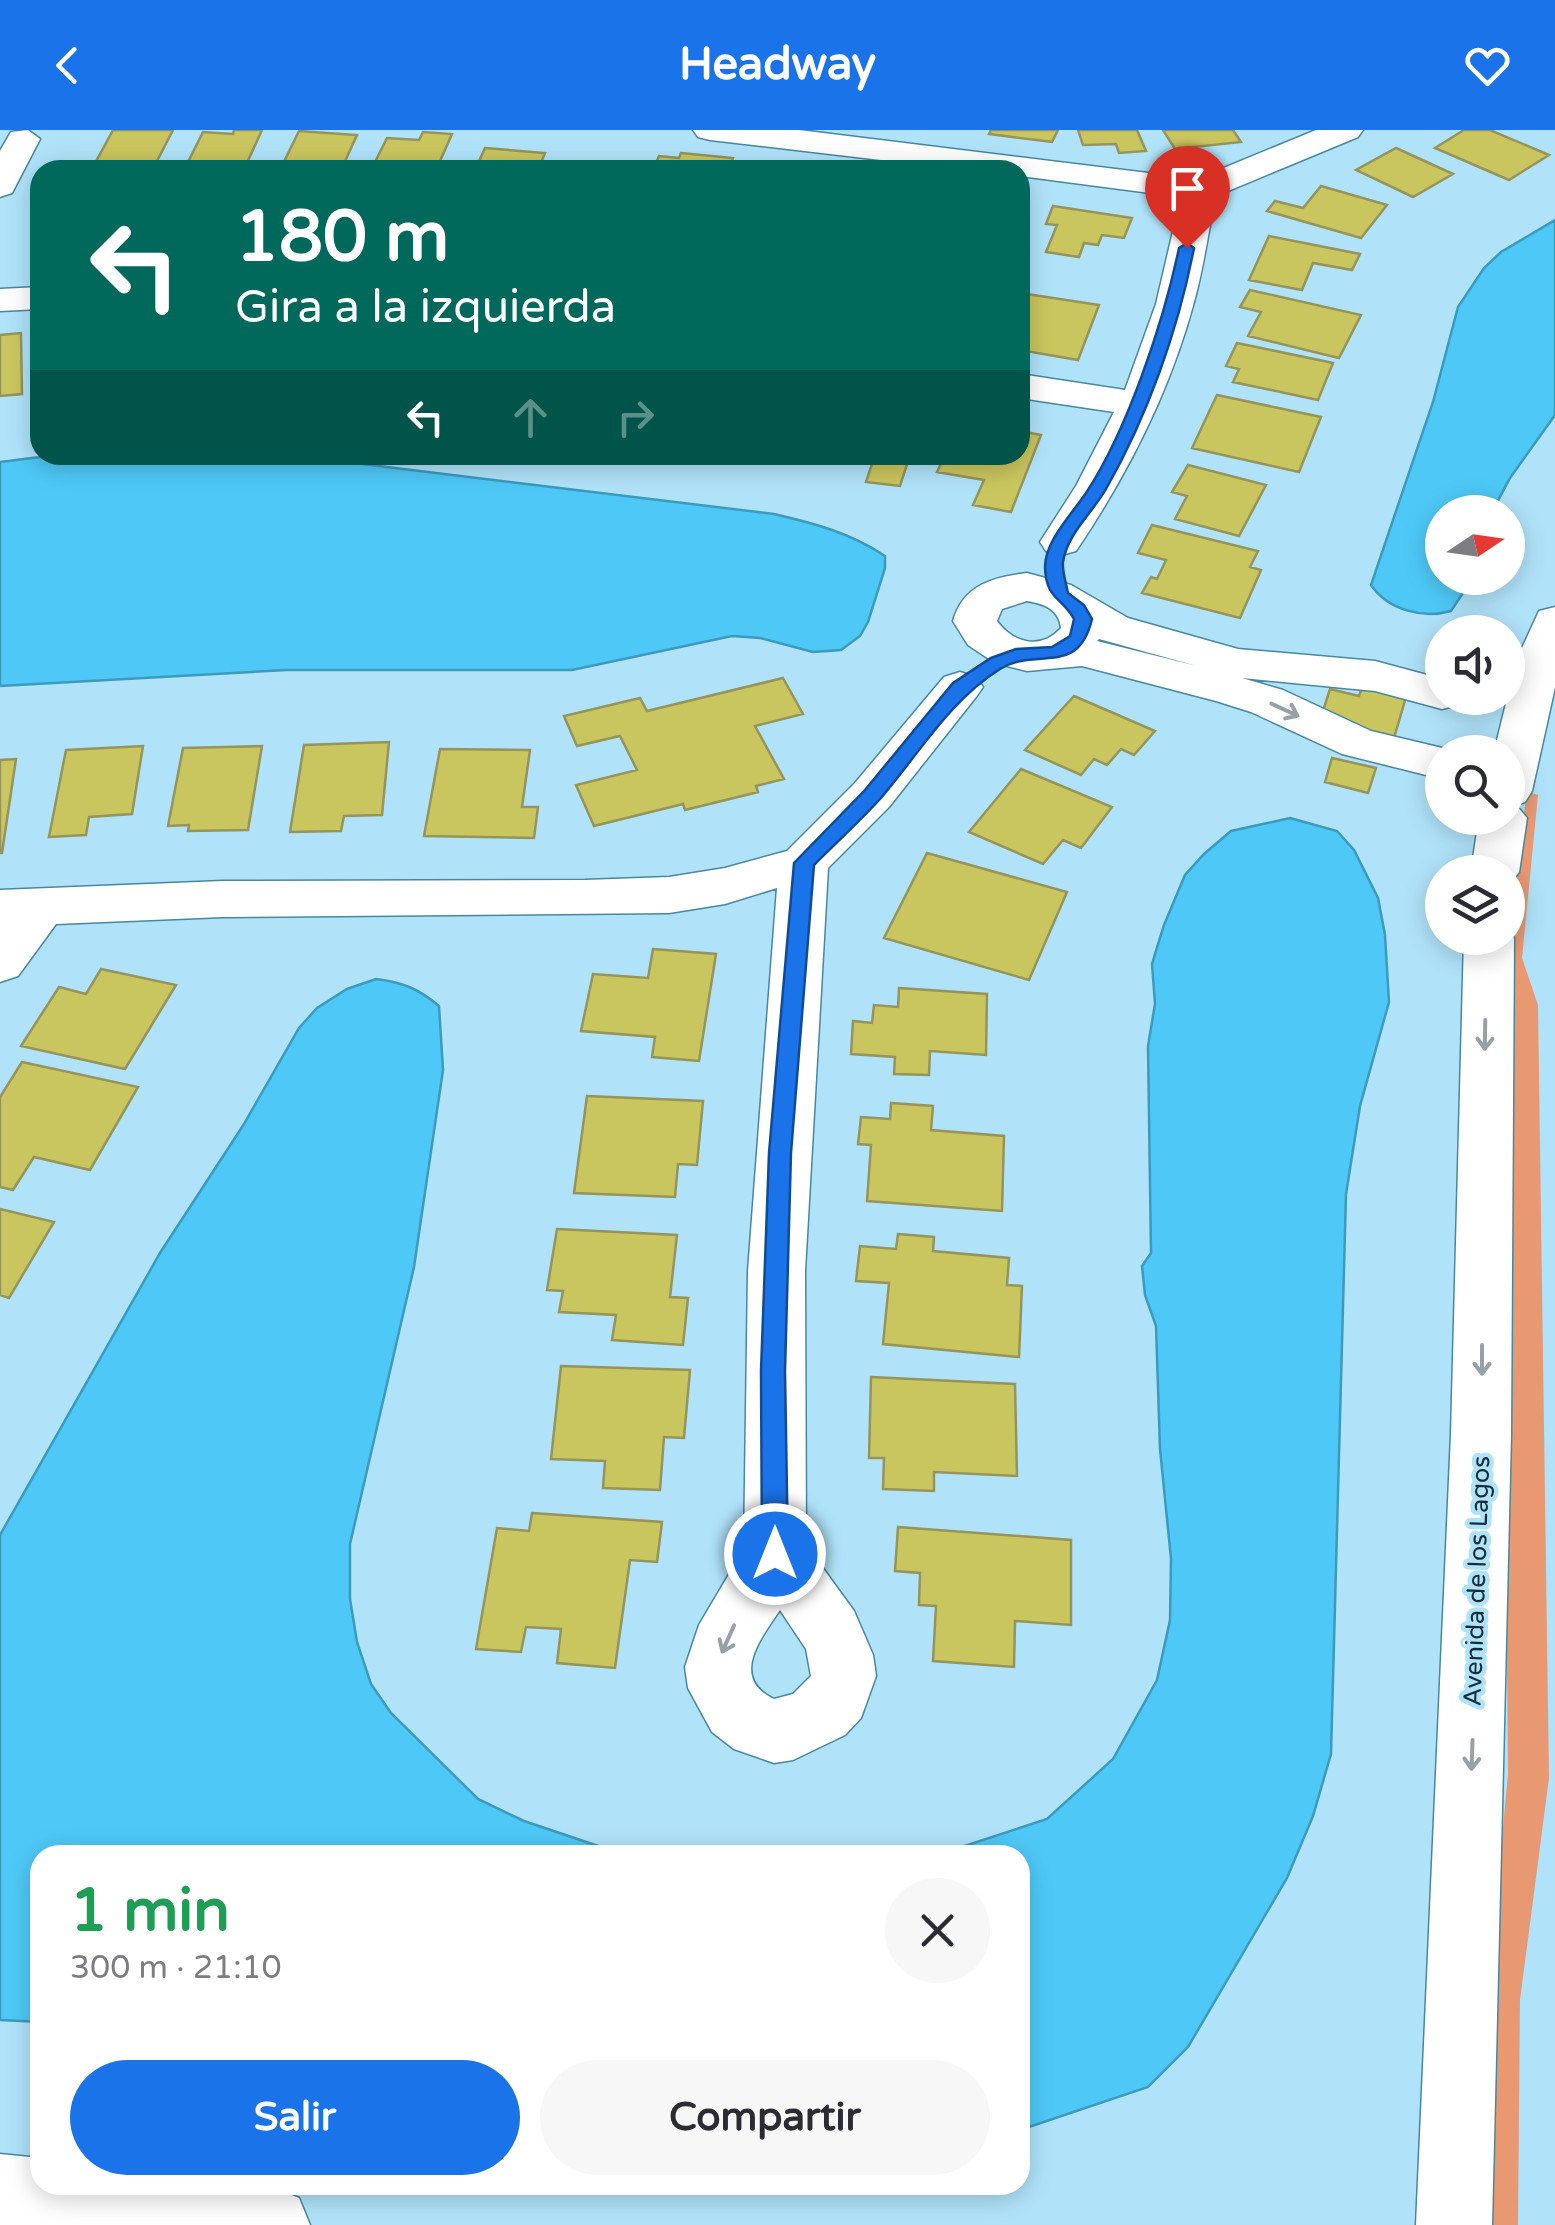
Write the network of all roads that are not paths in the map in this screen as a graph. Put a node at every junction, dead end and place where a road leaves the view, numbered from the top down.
1 (710, 130) edge
2 (1346, 130) edge
3 (20, 141) edge
4 (972, 160) edge
5 (1030, 167) edge
6 (0, 186) edge
7 (1200, 190) junction
8 (30, 298) edge
9 (0, 300) edge
10 (1030, 388) edge
11 (1137, 404) junction
12 (1062, 542) junction
13 (1069, 602) junction
14 (979, 611) junction
15 (1555, 622) edge
16 (1036, 654) junction
17 (960, 687) junction
18 (1425, 689) edge
19 (1540, 721) edge
20 (1525, 753) edge
21 (1425, 759) edge
22 (1555, 788) edge
23 (1525, 790) edge
24 (804, 863) junction
25 (21, 907) edge
26 (1489, 955) edge
27 (0, 963) edge
28 (775, 1554) dead end
29 (1466, 1953) junction
30 (0, 2192) edge
31 (272, 2225) edge
32 (1416, 2225) edge
33 (1454, 2225) edge

1 - 4 street
2 - 7 street
3 - 6 street
5 - 7 street
7 - 11 street
8 - 9 street
10 - 11 street
11 - 12 street
12 - 13 street
12 - 14 street
13 - 14 street
13 - 16 street
13 - 18 street
14 - 16 street
14 - 17 street
15 - 19 street
16 - 17 street
16 -> 21 street
17 - 24 street
19 - 20 street
22 - 23 street
24 - 25 street
24 - 28 street
25 - 27 street
26 -> 29 street, Avenida de los Lagos
29 - 32 street
29 - 33 street, Avenida de los Lagos
30 - 31 street

